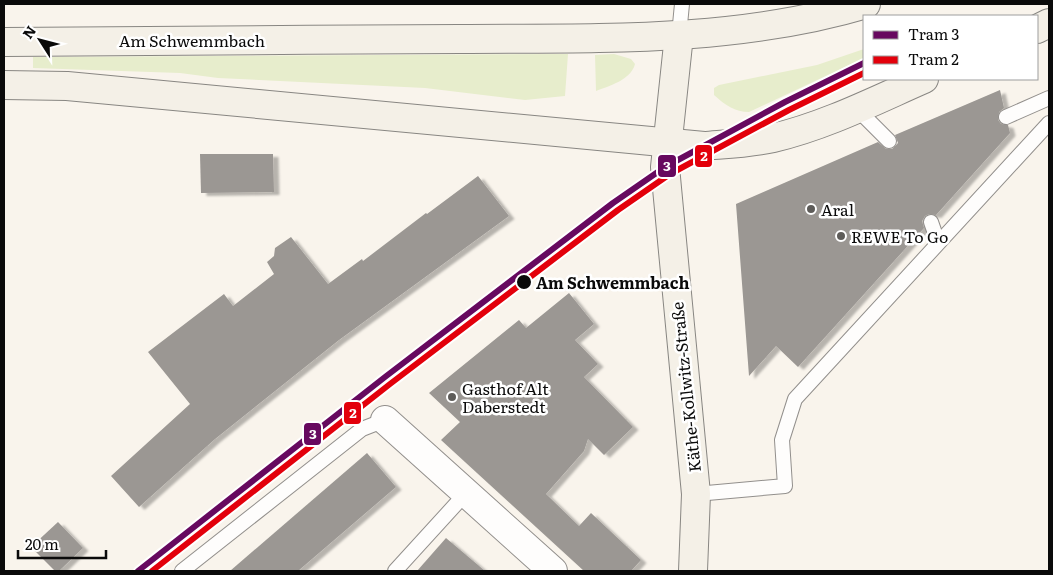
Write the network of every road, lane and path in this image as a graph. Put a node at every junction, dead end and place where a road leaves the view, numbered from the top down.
1 (682, 4) edge
2 (866, 4) edge
3 (679, 35) junction
4 (4, 42) edge
5 (922, 80) edge
6 (4, 86) edge
7 (1049, 98) edge
8 (856, 108) junction
9 (1006, 118) dead end
10 (1049, 123) edge
11 (889, 140) dead end
12 (667, 143) junction
13 (931, 222) dead end
14 (938, 242) junction
15 (386, 420) joint
16 (467, 492) junction
17 (696, 494) junction
18 (182, 571) edge
19 (395, 571) edge
20 (552, 571) edge
21 (693, 571) edge

1 - 3 lane
2 - 3 main road, Am Schwemmbach
3 - 4 main road, Am Schwemmbach
3 - 12 main road, Käthe-Kollwitz-Straße
5 - 8 main road
6 - 12 main road
7 - 9 lane
8 - 11 lane
8 - 12 main road
10 - 14 lane
12 - 17 main road, Käthe-Kollwitz-Straße
13 - 14 lane
14 - 17 lane
15 - 16 street
15 - 18 lane
16 - 19 lane
16 - 20 street
17 - 21 main road, Käthe-Kollwitz-Straße

